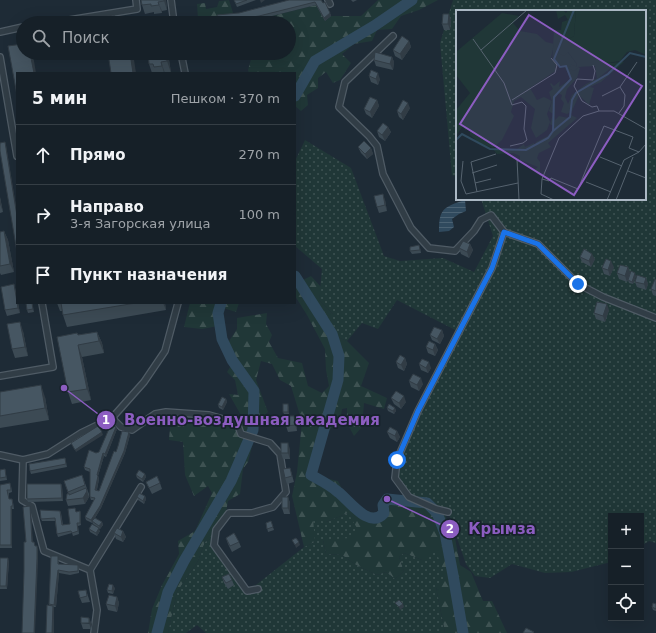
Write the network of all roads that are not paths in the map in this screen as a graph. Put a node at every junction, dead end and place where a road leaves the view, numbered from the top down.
1 (136, 0) edge
2 (171, 0) edge
3 (94, 16) edge
4 (173, 16) edge
5 (16, 29) edge
6 (0, 32) edge
7 (393, 36) dead end
8 (0, 58) edge
9 (182, 60) edge
10 (185, 72) edge
11 (16, 150) edge
12 (504, 232) junction
13 (42, 304) edge
14 (178, 304) edge
15 (656, 318) edge
16 (0, 376) edge
17 (112, 418) junction
18 (0, 455) edge
19 (23, 460) junction
20 (141, 487) dead end
21 (448, 512) dead end
22 (90, 570) junction
23 (258, 589) dead end
24 (94, 633) edge

1 - 3 street
2 - 4 street
5 - 6 street
7 - 12 street
8 - 11 street
9 - 10 street
12 - 15 street
12 - 21 street
13 - 16 street
14 - 17 street
17 - 19 street
17 - 23 street
18 - 19 street
19 - 22 street
20 - 22 street
22 - 24 street

